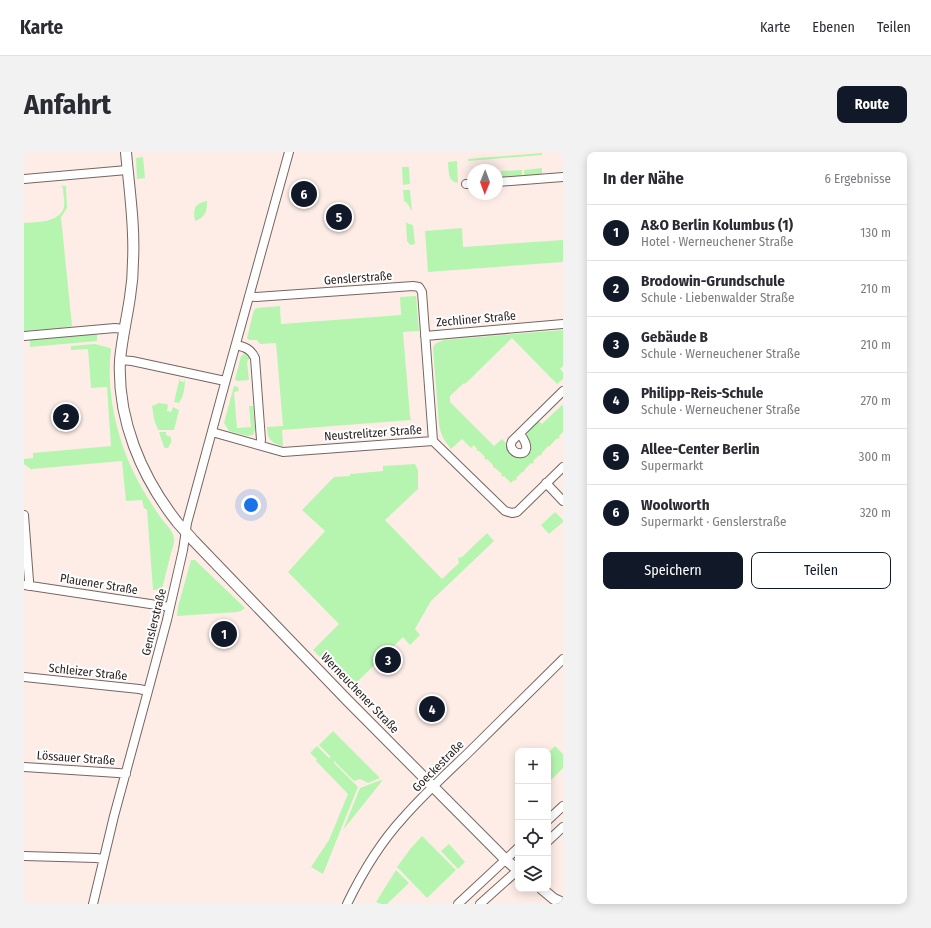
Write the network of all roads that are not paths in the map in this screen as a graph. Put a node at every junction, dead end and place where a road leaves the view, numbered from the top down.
1 (126, 152) edge
2 (289, 152) edge
3 (128, 170) junction
4 (563, 177) edge
5 (24, 179) edge
6 (503, 182) edge
7 (249, 296) junction
8 (563, 324) edge
9 (124, 329) junction
10 (24, 336) edge
11 (425, 336) junction
12 (236, 345) junction
13 (120, 360) junction
14 (225, 381) junction
15 (563, 391) edge
16 (212, 432) junction
17 (520, 434) dead end
18 (433, 441) junction
19 (260, 445) junction
20 (563, 467) edge
21 (546, 483) junction
22 (563, 501) edge
23 (24, 515) edge
24 (186, 532) junction
25 (26, 585) edge
26 (170, 607) junction
27 (563, 659) edge
28 (24, 677) edge
29 (148, 691) junction
30 (24, 767) edge
31 (126, 774) junction
32 (433, 787) junction
33 (563, 806) edge
34 (551, 817) edge
35 (563, 827) edge
36 (551, 838) edge
37 (515, 851) edge
38 (24, 856) edge
39 (103, 859) junction
40 (506, 860) junction
41 (515, 868) edge
42 (515, 873) edge
43 (546, 892) edge
44 (563, 903) edge
45 (93, 904) edge
46 (347, 904) edge
47 (458, 904) edge
48 (480, 904) edge

1 - 3 street, Werneuchener Straße
2 - 7 street, Genslerstraße
3 - 5 street
3 - 9 street, Werneuchener Straße
4 - 6 street
7 - 11 street, Genslerstraße
7 - 12 street, Genslerstraße
8 - 11 street, Zechliner Straße
9 - 10 street
9 - 13 street, Werneuchener Straße
11 - 18 street, Zechliner Straße
12 - 14 street, Genslerstraße
12 - 19 street
13 - 14 street
13 - 24 street, Werneuchener Straße
14 - 16 street, Genslerstraße
15 - 17 street
16 - 19 street, Neustrelitzer Straße
16 - 24 street, Genslerstraße
18 - 19 street, Neustrelitzer Straße
18 - 21 street, Neustrelitzer Straße
20 - 21 street, Neustrelitzer Straße
21 - 22 street
23 - 25 street
24 - 26 street, Genslerstraße
24 - 32 street, Werneuchener Straße
25 - 26 street, Plauener Straße
26 - 29 street, Genslerstraße
27 - 32 street, Goeckestraße
28 - 29 street, Schleizer Straße
29 - 31 street, Genslerstraße
30 - 31 street, Lössauer Straße
31 - 39 street, Genslerstraße
32 - 40 street, Werneuchener Straße
32 - 46 street, Goeckestraße
33 - 34 street
35 - 36 street
37 - 40 street
38 - 39 street
39 - 45 street, Genslerstraße
40 - 41 street, Werneuchener Straße
40 - 47 street
42 - 48 street
43 - 44 street

